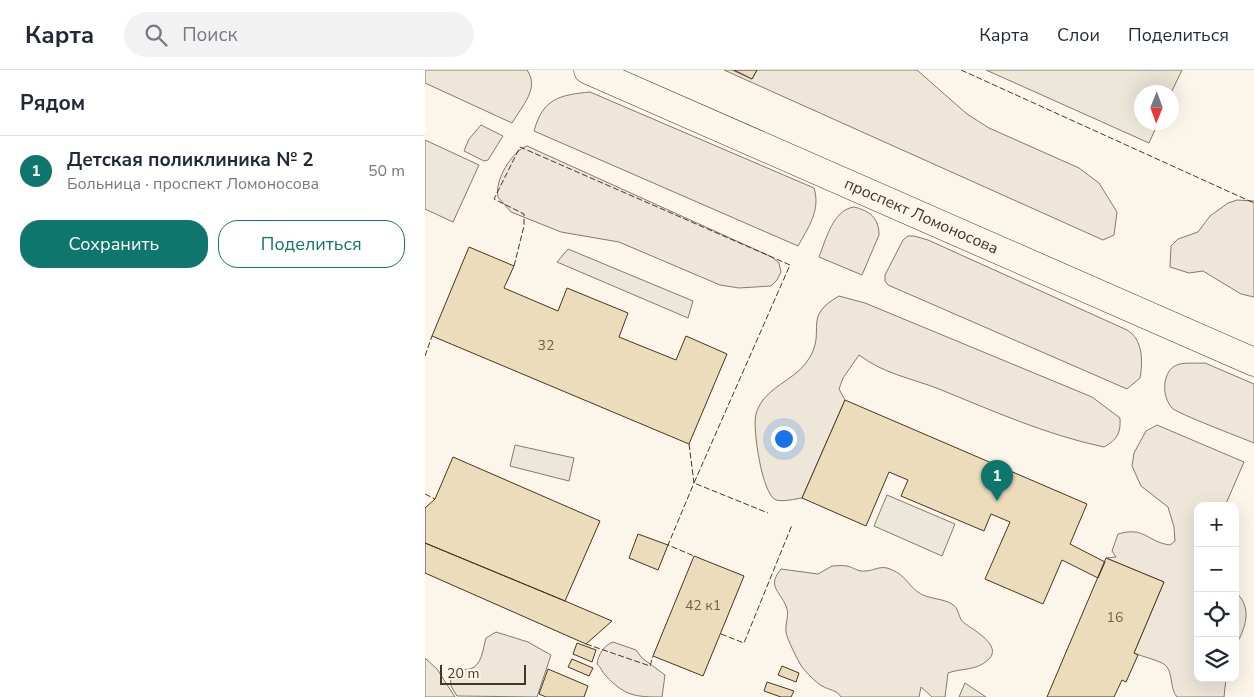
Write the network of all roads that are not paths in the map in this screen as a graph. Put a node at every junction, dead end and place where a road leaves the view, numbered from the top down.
1 (588, 70) edge
2 (1254, 362) edge

1 - 2 main road, проспект Ломоносова

